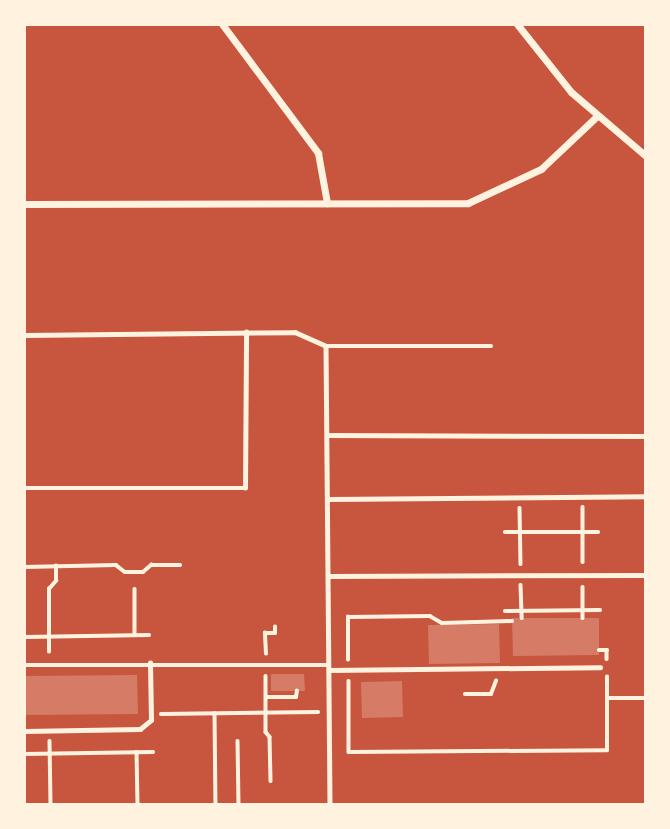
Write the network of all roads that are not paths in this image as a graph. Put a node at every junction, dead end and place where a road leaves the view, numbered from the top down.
1 (222, 24) edge
2 (517, 24) edge
3 (597, 116) junction
4 (646, 156) edge
5 (327, 203) junction
6 (24, 204) edge
7 (246, 332) junction
8 (24, 335) edge
9 (326, 346) junction
10 (491, 346) dead end
11 (327, 435) junction
12 (646, 436) edge
13 (24, 488) edge
14 (646, 496) edge
15 (328, 499) junction
16 (646, 575) edge
17 (328, 576) junction
18 (150, 663) junction
19 (24, 665) edge
20 (329, 667) junction
21 (600, 667) dead end
22 (24, 732) edge
23 (330, 804) edge

1 - 5 street
2 - 3 street
3 - 4 street
3 - 5 street
5 - 6 street
7 - 8 lane
7 - 9 lane
7 - 13 lane
9 - 10 lane
9 - 11 lane
11 - 12 lane
11 - 15 lane
14 - 15 lane
15 - 17 lane
16 - 17 lane
17 - 20 lane
18 - 19 lane
18 - 20 lane
18 - 22 lane
20 - 21 lane
20 - 23 lane

